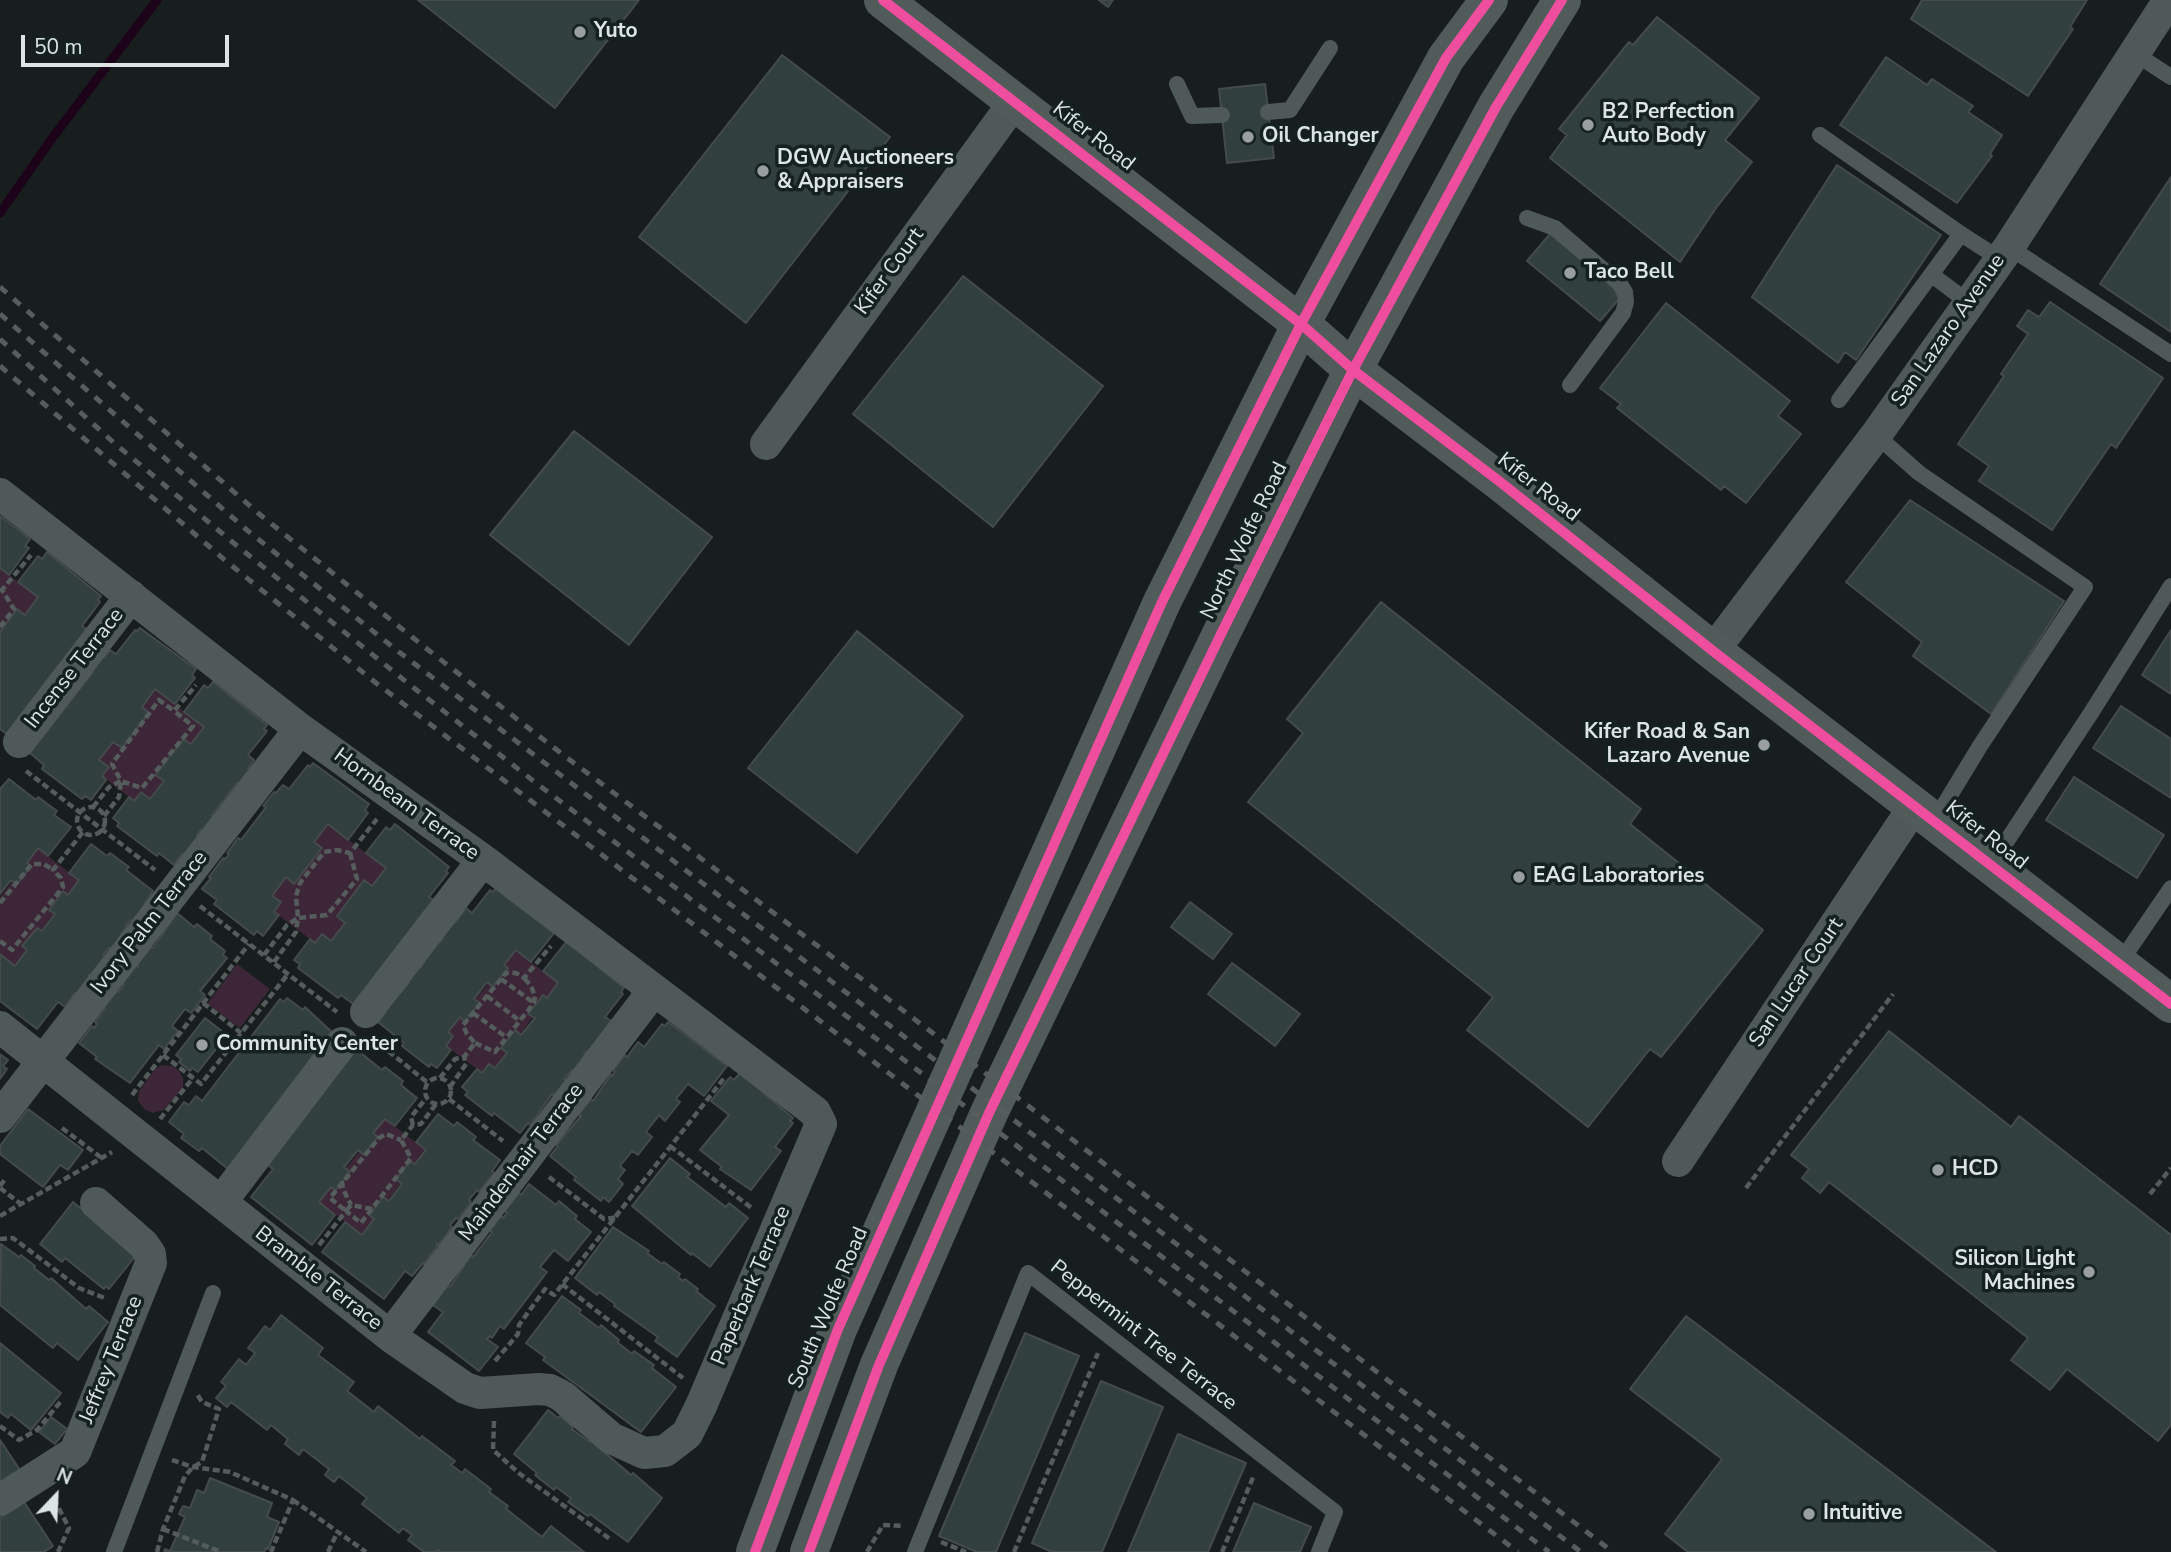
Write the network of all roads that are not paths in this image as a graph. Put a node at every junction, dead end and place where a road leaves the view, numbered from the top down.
1 (884, 0) edge
2 (1489, 0) edge
3 (1562, 0) edge
4 (2169, 0) edge
5 (1330, 48) dead end
6 (2134, 53) junction
7 (2171, 77) edge
8 (1177, 84) dead end
9 (1015, 101) junction
10 (1268, 112) dead end
11 (1222, 115) dead end
12 (1820, 135) dead end
13 (1527, 218) dead end
14 (1961, 234) junction
15 (2004, 253) junction
16 (1932, 275) junction
17 (1968, 302) junction
18 (1301, 324) junction
19 (2171, 354) edge
20 (1353, 370) junction
21 (1570, 385) dead end
22 (1839, 400) dead end
23 (1876, 435) junction
24 (766, 444) dead end
25 (0, 494) edge
26 (2169, 595) edge
27 (131, 596) junction
28 (1713, 651) junction
29 (300, 729) junction
30 (18, 754) road end
31 (1925, 813) junction
32 (483, 860) junction
33 (1991, 865) junction
34 (2171, 888) edge
35 (2119, 964) junction
36 (654, 990) junction
37 (2171, 1004) edge
38 (0, 1027) edge
39 (43, 1061) junction
40 (815, 1111) joint
41 (0, 1118) edge
42 (1678, 1161) dead end
43 (221, 1202) junction
44 (96, 1203) dead end
45 (213, 1293) dead end
46 (390, 1336) junction
47 (665, 1451) joint
48 (0, 1500) edge
49 (114, 1552) edge
50 (755, 1552) edge
51 (809, 1552) edge
52 (915, 1552) edge
53 (1319, 1552) edge

1 - 9 main road, Kifer Road
2 - 18 main road
3 - 20 main road, North Wolfe Road
4 - 6 street, San Lazaro Avenue
5 - 10 lane
6 - 7 lane
6 - 15 street, San Lazaro Avenue
8 - 11 lane
9 - 18 main road, Kifer Road
9 - 24 street, Kifer Court
12 - 14 lane
13 - 21 lane
14 - 15 lane
14 - 16 lane
15 - 17 street, San Lazaro Avenue
15 - 19 lane
16 - 17 lane
16 - 22 lane
17 - 23 street, San Lazaro Avenue
18 - 20 main road, Kifer Road
18 - 50 main road, South Wolfe Road
20 - 28 main road, Kifer Road
20 - 51 main road, North Wolfe Road
23 - 28 street, San Lazaro Avenue
23 - 31 lane
25 - 27 street, Hornbeam Terrace
26 - 33 lane
27 - 29 street, Hornbeam Terrace
27 - 30 street, Incense Terrace
28 - 31 main road, Kifer Road
29 - 32 street, Hornbeam Terrace
29 - 39 street, Ivory Palm Terrace
31 - 33 main road, Kifer Road
31 - 42 street, San Lucar Court
32 - 36 street, Hornbeam Terrace
32 - 43 street
33 - 35 main road, Kifer Road
34 - 35 lane
35 - 37 main road, Kifer Road
36 - 40 street, Hornbeam Terrace
36 - 46 street, Maindenhair Terrace
38 - 39 street, Bramble Terrace
39 - 41 street, Ivory Palm Terrace
39 - 43 street, Bramble Terrace
40 - 47 street, Paperbark Terrace
43 - 46 street, Bramble Terrace
44 - 48 street, Jeffrey Terrace
45 - 49 lane
46 - 47 street, Bramble Terrace
52 - 53 lane, Peppermint Tree Terrace

